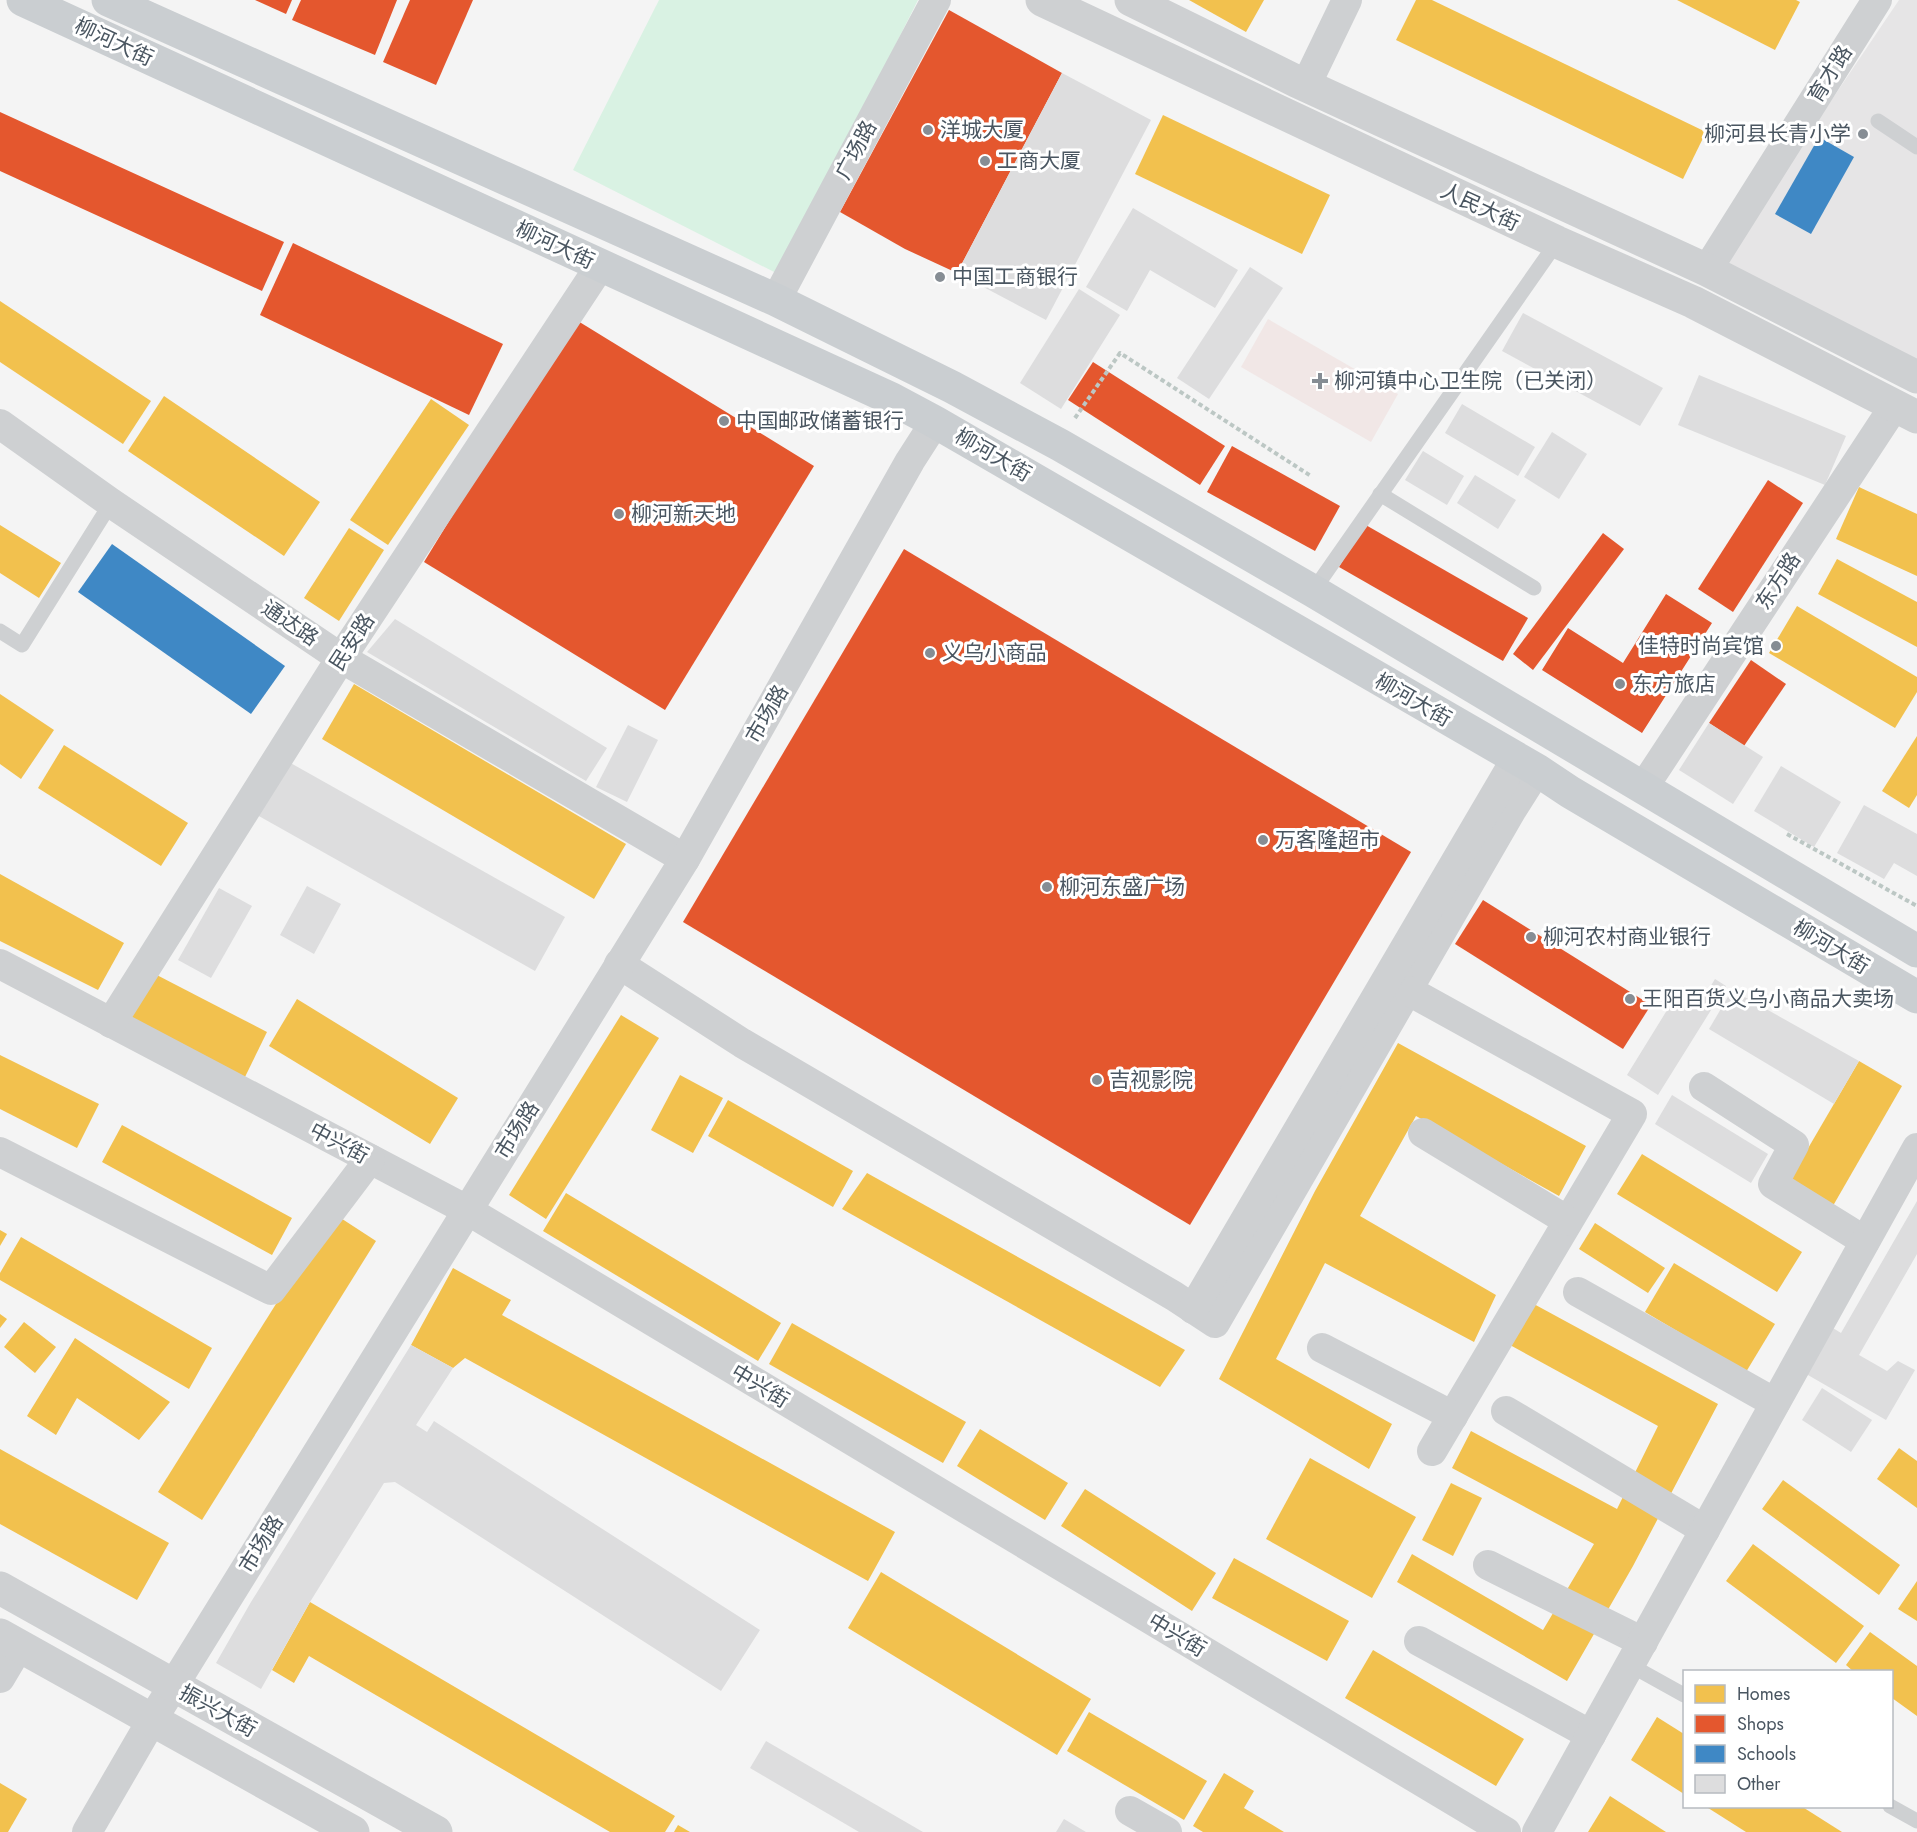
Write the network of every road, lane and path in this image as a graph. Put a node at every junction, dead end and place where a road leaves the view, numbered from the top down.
1 (23, 0) edge
2 (108, 0) edge
3 (936, 0) edge
4 (1042, 0) edge
5 (1131, 0) edge
6 (1347, 0) edge
7 (1877, 0) edge
8 (1306, 85) junction
9 (1878, 122) dead end
10 (1917, 147) edge
11 (1557, 242) junction
12 (600, 266) junction
13 (1707, 270) junction
14 (776, 300) junction
15 (1917, 377) edge
16 (1906, 411) edge
17 (935, 422) junction
18 (0, 424) edge
19 (1060, 445) junction
20 (1311, 476) dead end
21 (1380, 494) junction
22 (111, 504) junction
23 (1534, 588) dead end
24 (1313, 591) junction
25 (0, 630) edge
26 (341, 658) junction
27 (1526, 765) junction
28 (1643, 788) junction
29 (1782, 832) dead end
30 (685, 859) junction
31 (1917, 906) edge
32 (1917, 951) edge
33 (0, 964) edge
34 (619, 964) junction
35 (1408, 991) junction
36 (1917, 997) edge
37 (111, 1023) junction
38 (1704, 1087) dead end
39 (1423, 1133) dead end
40 (1917, 1148) edge
41 (0, 1152) edge
42 (370, 1159) junction
43 (467, 1210) junction
44 (1568, 1221) junction
45 (1865, 1241) junction
46 (1578, 1292) dead end
47 (1204, 1316) junction
48 (1322, 1348) dead end
49 (1775, 1403) junction
50 (1506, 1411) dead end
51 (1453, 1416) junction
52 (1432, 1451) dead end
53 (1705, 1530) junction
54 (1488, 1565) dead end
55 (0, 1588) edge
56 (9, 1640) edge
57 (1419, 1641) dead end
58 (1636, 1654) junction
59 (0, 1678) edge
60 (174, 1686) junction
61 (1683, 1694) edge
62 (152, 1720) junction
63 (1591, 1735) junction
64 (1893, 1808) edge
65 (1130, 1811) dead end
66 (1917, 1821) edge
67 (87, 1832) edge
68 (353, 1832) edge
69 (436, 1832) edge
70 (1167, 1832) edge
71 (1506, 1832) edge
72 (1537, 1832) edge

1 - 12 main road, 柳河大街
2 - 14 main road, 柳河大街
3 - 14 street, 广场路
4 - 11 street, 人民大街
5 - 8 street, 人民大街
6 - 8 street
7 - 13 street, 育才路
8 - 13 street, 人民大街
9 - 10 lane
11 - 16 street, 人民大街
11 - 21 lane
12 - 17 main road, 柳河大街
12 - 26 street, 民安路
13 - 15 street, 人民大街
14 - 19 main road, 柳河大街
16 - 28 street, 东方路
17 - 27 main road, 柳河大街
17 - 30 street, 市场路
18 - 22 street, 通达路
19 - 20 path
19 - 24 main road, 柳河大街
21 - 23 lane
21 - 24 lane
22 - 25 lane
22 - 26 street, 通达路
24 - 28 main road, 柳河大街
26 - 30 street, 通达路
26 - 37 street, 民安路
27 - 35 street
27 - 36 main road, 柳河大街
27 - 47 street
28 - 32 main road, 柳河大街
29 - 31 path
30 - 34 street, 市场路
33 - 37 street, 中兴街
34 - 43 street, 市场路
34 - 47 street
35 - 44 street
35 - 47 street
37 - 42 street, 中兴街
38 - 45 street
39 - 44 street
40 - 45 street
41 - 42 street
42 - 43 street, 中兴街
43 - 60 street, 市场路
43 - 71 street, 中兴街
44 - 51 street
45 - 49 street
46 - 49 street
48 - 51 street
49 - 53 street
50 - 53 street
51 - 52 street
53 - 58 street
54 - 58 street
55 - 60 street, 振兴大街
56 - 59 street
56 - 62 street, 振兴大街
57 - 63 street
58 - 61 lane
58 - 63 street
60 - 62 street, 市场路
60 - 69 street, 振兴大街
62 - 67 street, 市场路
62 - 68 street, 振兴大街
63 - 72 street
64 - 66 lane
65 - 70 street

